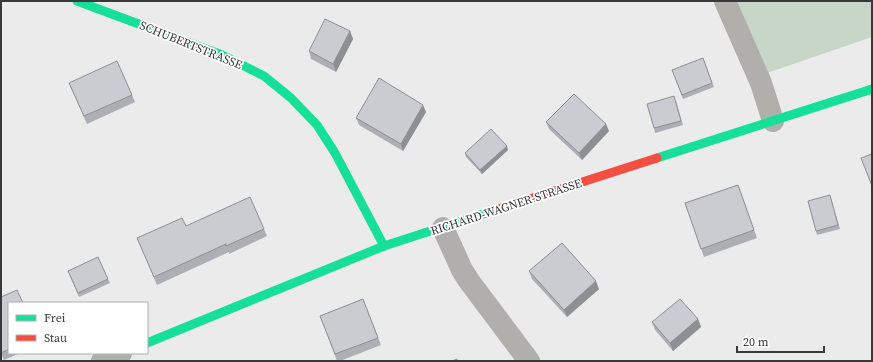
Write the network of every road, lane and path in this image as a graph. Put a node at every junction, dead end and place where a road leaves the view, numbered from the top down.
1 (77, 1) edge
2 (725, 1) edge
3 (872, 89) edge
4 (773, 121) junction
5 (443, 228) junction
6 (384, 246) junction
7 (148, 343) edge
8 (119, 354) edge
9 (102, 361) edge
10 (529, 361) edge

1 - 6 street, SCHUBERTSTRASSE
2 - 4 street
3 - 4 street, RICHARD-WAGNER-STRASSE
4 - 5 street, RICHARD-WAGNER-STRASSE
5 - 6 street, RICHARD-WAGNER-STRASSE
5 - 10 street
6 - 7 street, RICHARD-WAGNER-STRASSE
8 - 9 street

